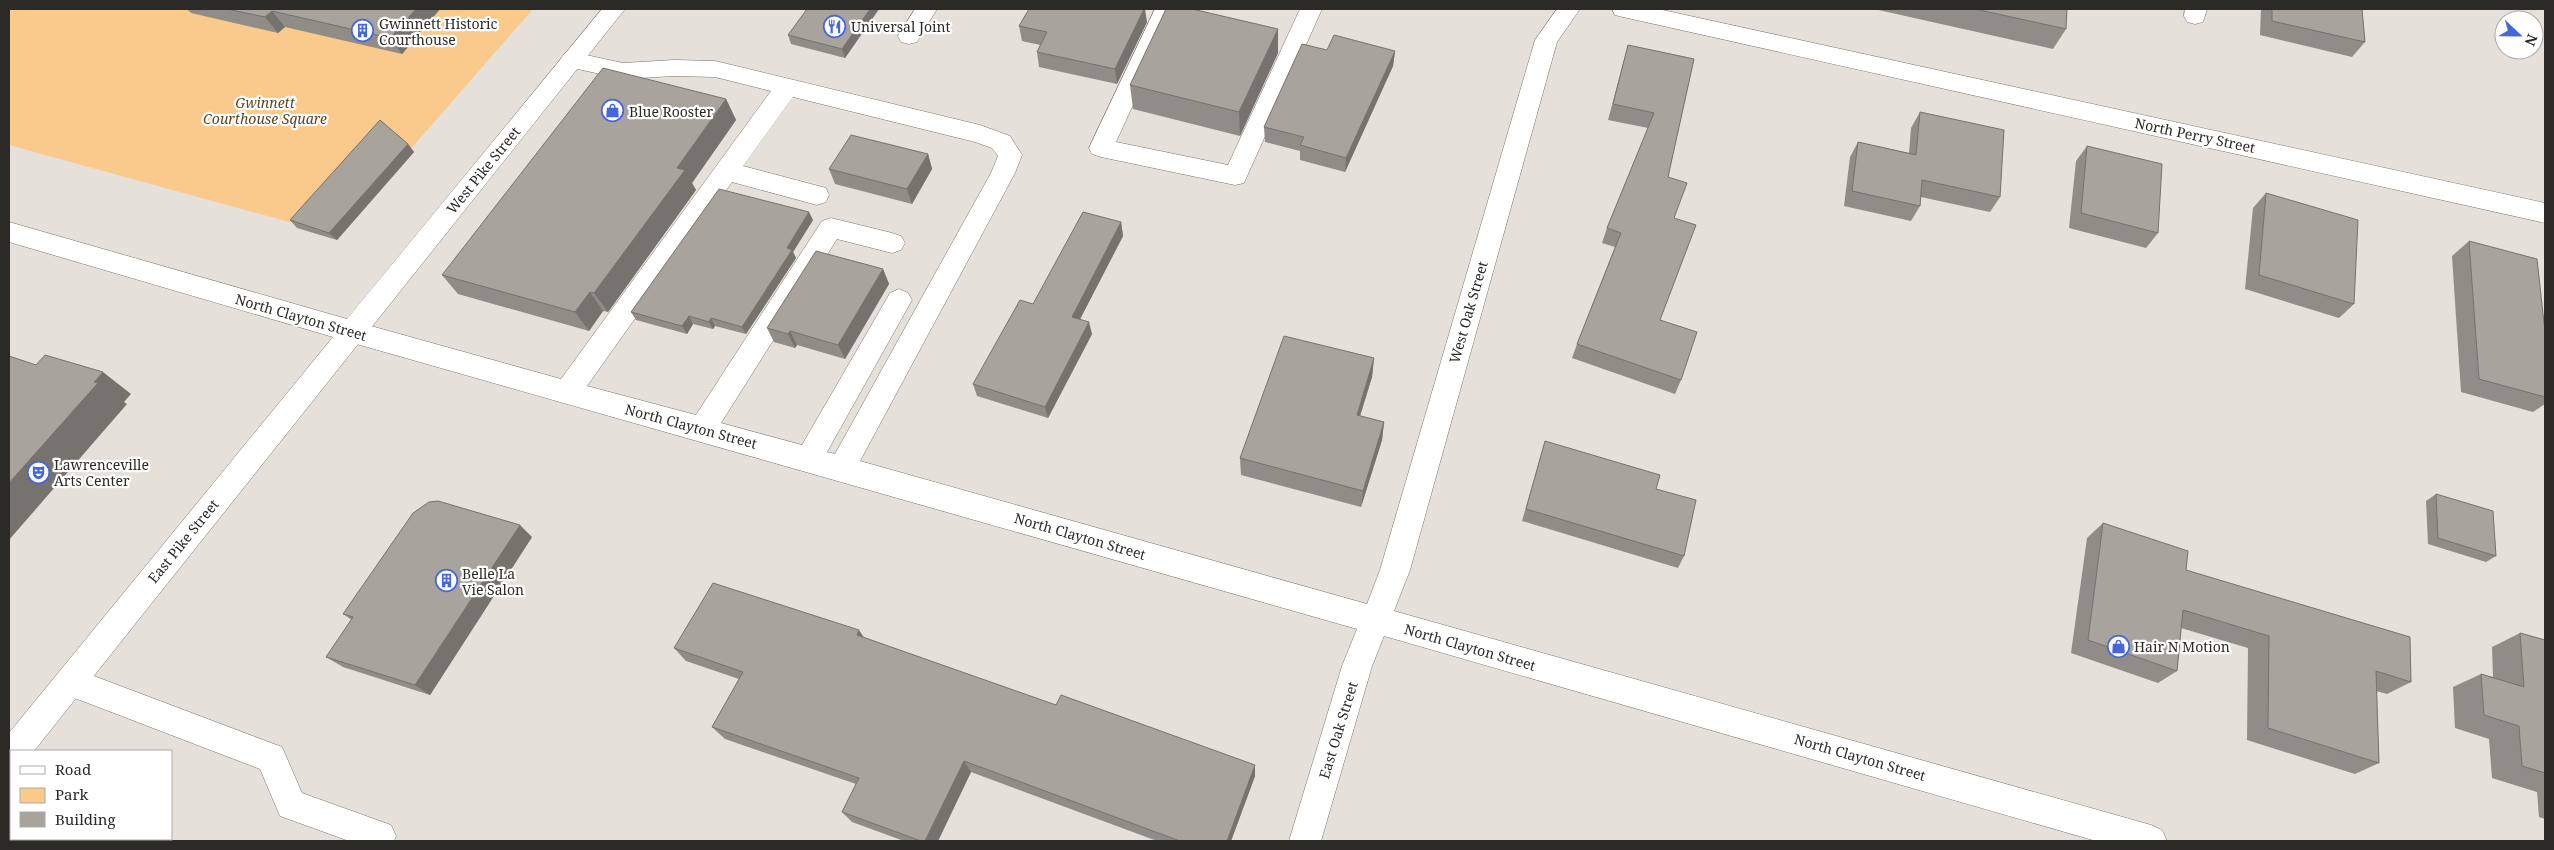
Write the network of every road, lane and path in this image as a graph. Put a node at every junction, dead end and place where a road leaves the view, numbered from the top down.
1 (614, 9) edge
2 (926, 9) edge
3 (1166, 9) edge
4 (1311, 9) edge
5 (1569, 9) edge
6 (1623, 9) edge
7 (909, 36) dead end
8 (572, 60) junction
9 (788, 86) junction
10 (725, 171) junction
11 (817, 195) dead end
12 (2545, 212) edge
13 (9, 232) edge
14 (892, 243) dead end
15 (900, 300) dead end
16 (353, 332) junction
17 (567, 392) junction
18 (702, 429) junction
19 (809, 458) junction
20 (842, 468) junction
21 (1376, 620) junction
22 (70, 682) junction
23 (15, 750) edge
24 (380, 836) dead end
25 (1305, 841) edge
26 (2151, 841) edge

1 - 8 street, West Pike Street
2 - 7 street
3 - 4 street
5 - 21 street, West Oak Street
6 - 12 street, North Perry Street
8 - 9 street
8 - 16 street, West Pike Street
9 - 10 street
9 - 20 street
10 - 11 street
10 - 17 street
13 - 16 street, North Clayton Street
14 - 18 street
15 - 19 street
16 - 17 street, North Clayton Street
16 - 22 street, East Pike Street
17 - 18 street, North Clayton Street
18 - 19 street, North Clayton Street
19 - 20 street, North Clayton Street
20 - 21 street, North Clayton Street
21 - 25 street, East Oak Street
21 - 26 street, North Clayton Street
22 - 23 street, East Pike Street
22 - 24 street

